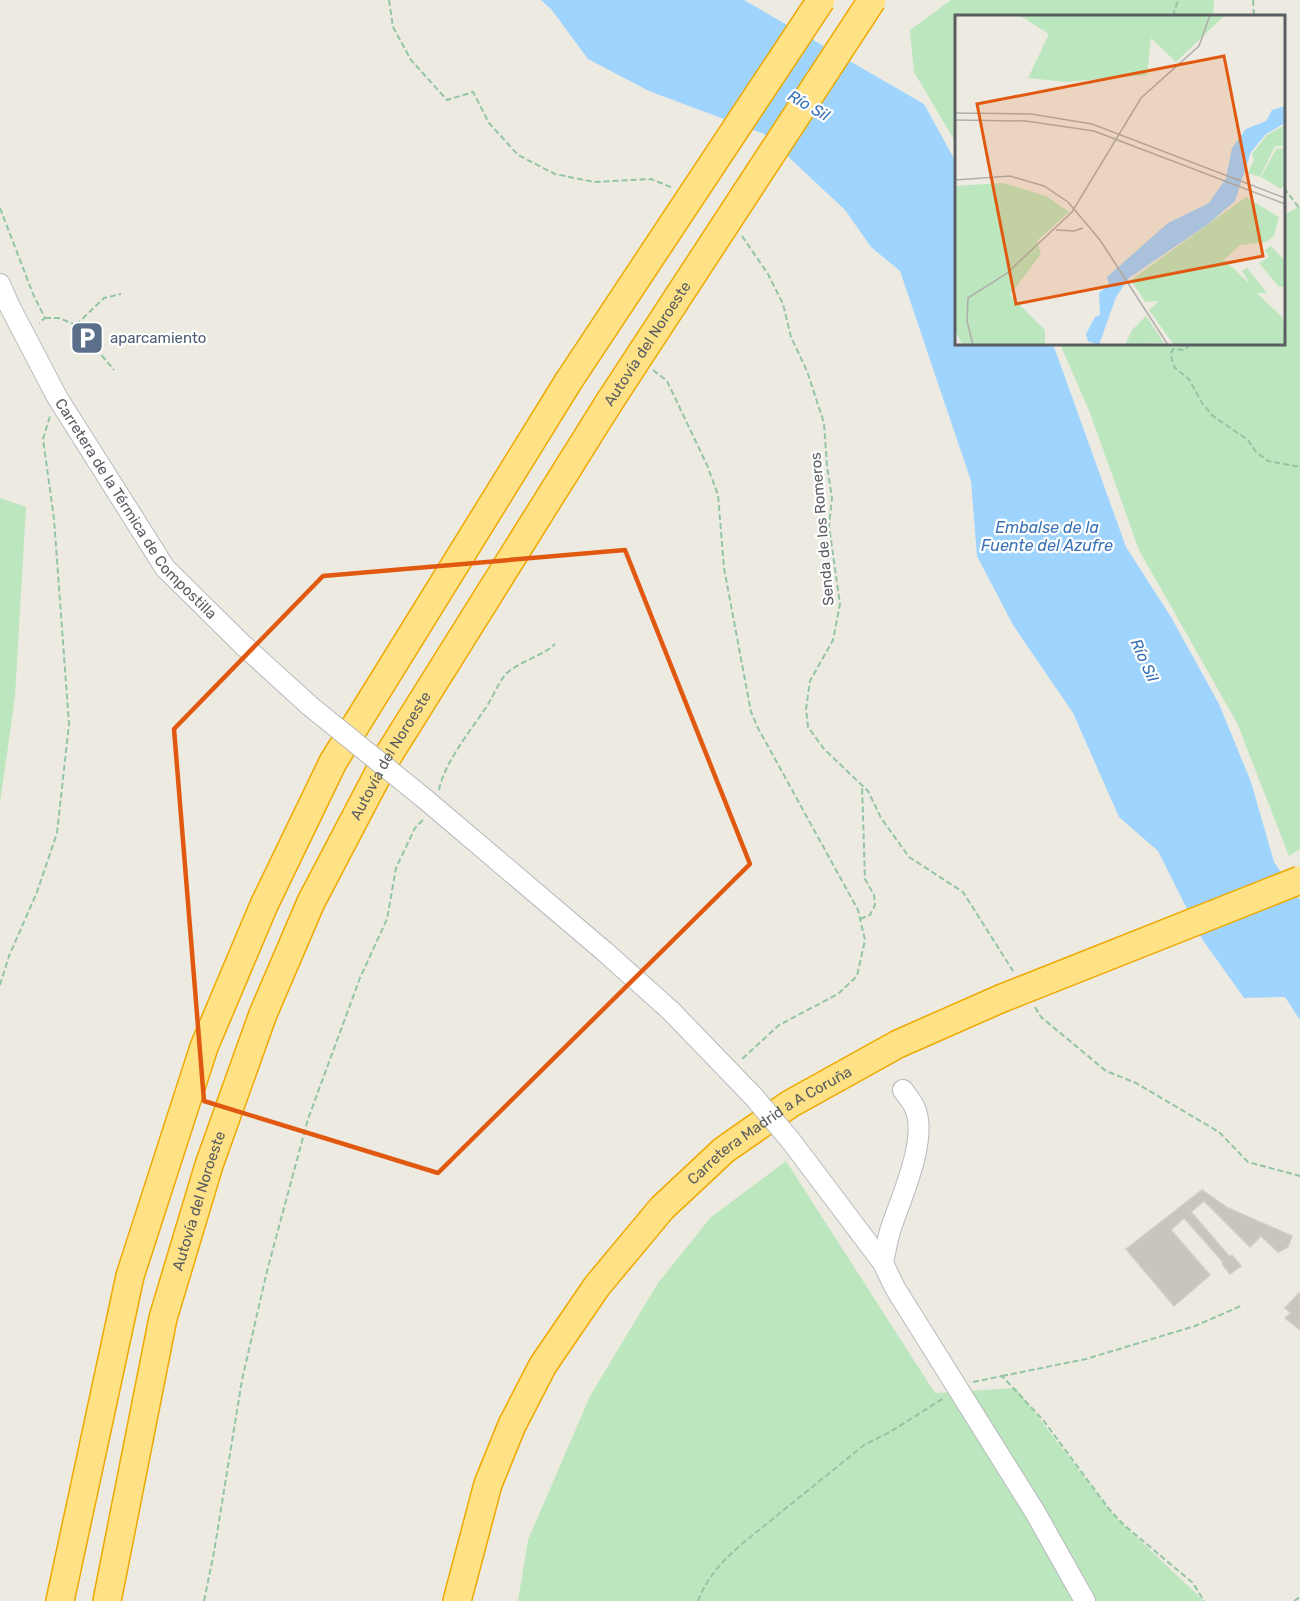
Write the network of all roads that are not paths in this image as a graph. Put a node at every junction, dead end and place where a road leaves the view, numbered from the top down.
1 (821, 0) edge
2 (872, 0) edge
3 (0, 284) edge
4 (1300, 880) edge
5 (903, 1090) dead end
6 (883, 1263) junction
7 (60, 1601) edge
8 (107, 1601) edge
9 (457, 1601) edge
10 (1085, 1601) edge

1 - 7 highway, bridge
2 - 8 highway, Autovía del Noroeste, bridge
3 - 6 street, Carretera de la Térmica de Compostilla, bridge
4 - 9 highway, Carretera Madrid a A Coruña, bridge
5 - 6 street
6 - 10 street, Carretera de la Térmica de Compostilla

